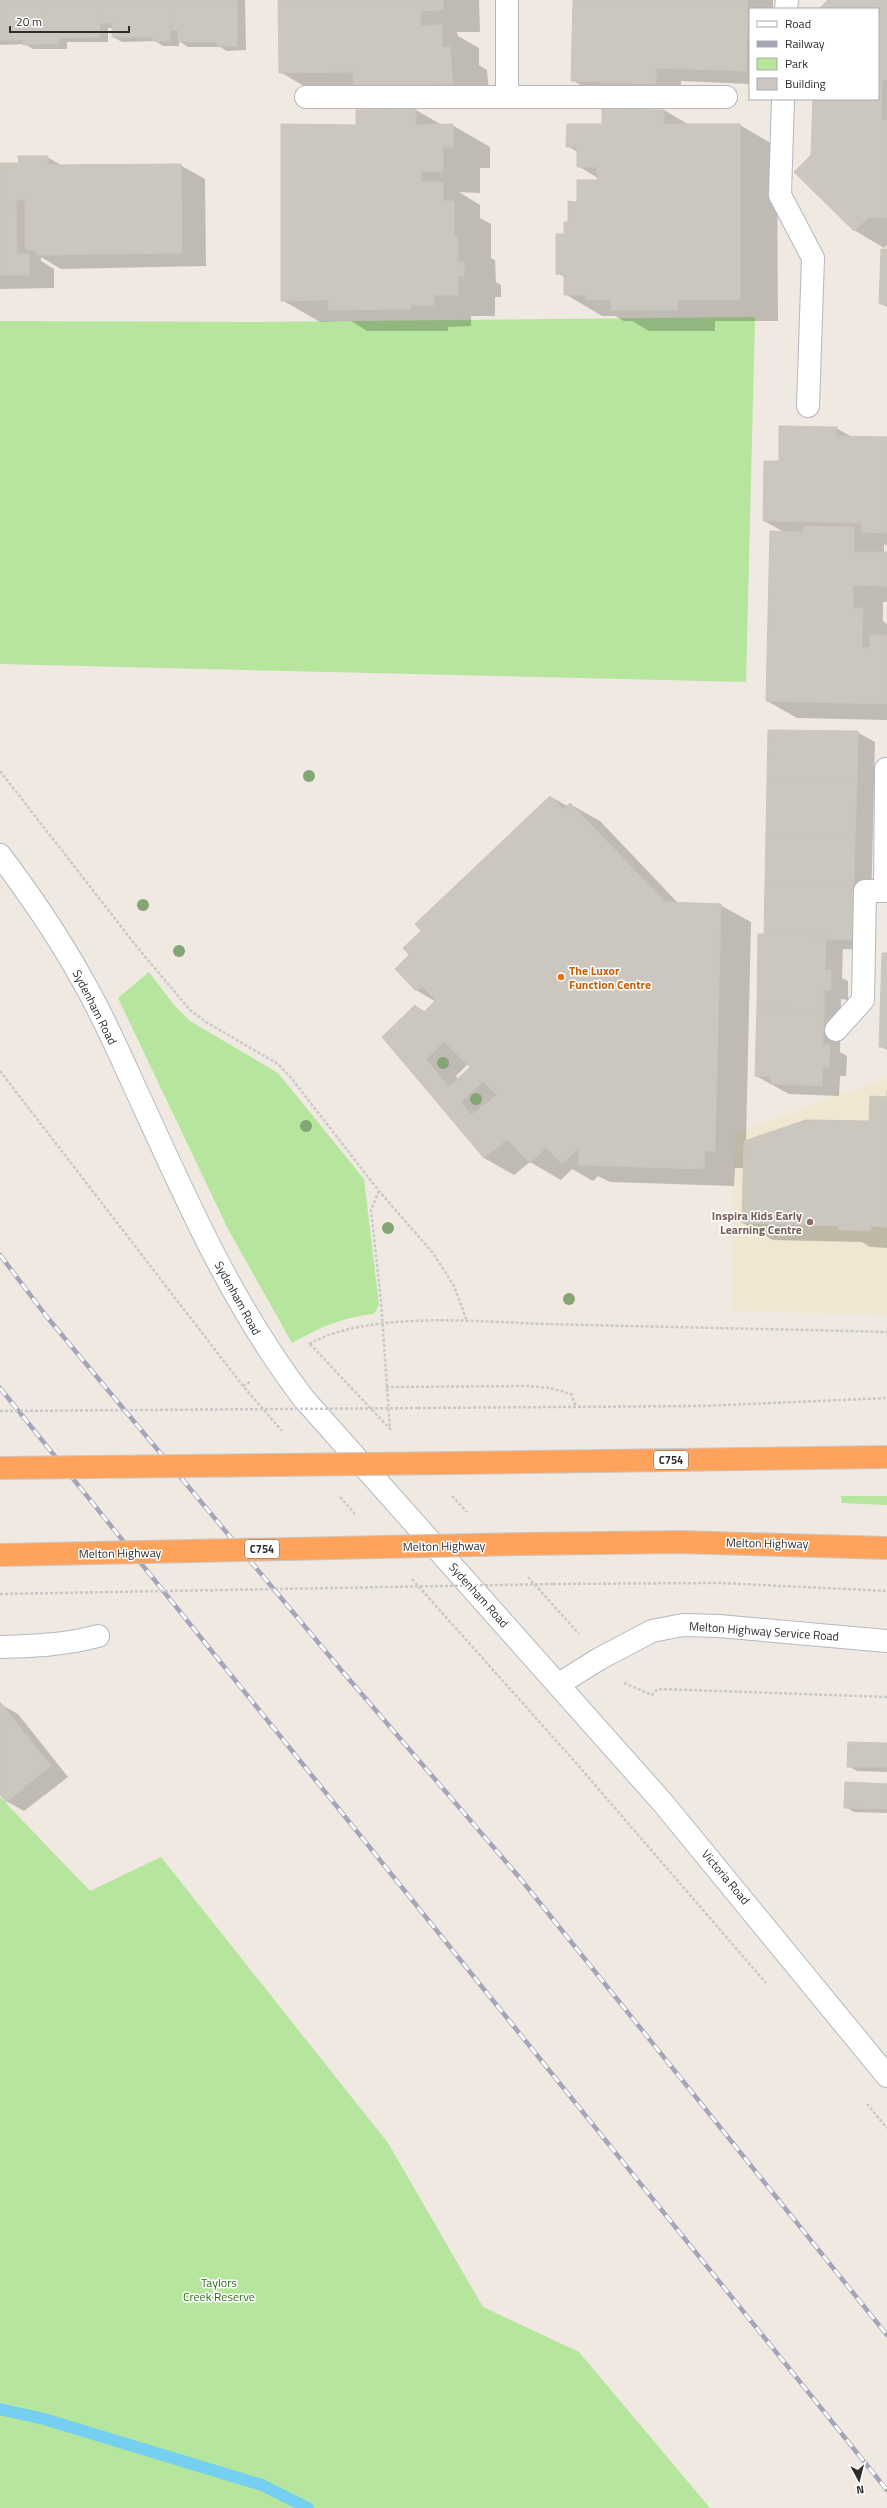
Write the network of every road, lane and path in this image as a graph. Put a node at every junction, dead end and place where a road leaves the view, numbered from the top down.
1 (506, 0) edge
2 (306, 97) dead end
3 (726, 97) dead end
4 (507, 98) junction
5 (783, 100) edge
6 (808, 406) dead end
7 (886, 769) dead end
8 (0, 771) edge
9 (0, 855) edge
10 (886, 891) edge
11 (836, 1030) dead end
12 (0, 1071) edge
13 (379, 1191) junction
14 (467, 1321) junction
15 (382, 1324) junction
16 (887, 1332) edge
17 (310, 1344) junction
18 (304, 1348) dead end
19 (386, 1387) junction
20 (887, 1398) edge
21 (576, 1407) junction
22 (0, 1411) edge
23 (390, 1429) junction
24 (284, 1433) dead end
25 (395, 1435) dead end
26 (887, 1457) edge
27 (0, 1468) edge
28 (448, 1492) dead end
29 (336, 1493) dead end
30 (469, 1514) dead end
31 (357, 1516) dead end
32 (887, 1548) edge
33 (0, 1555) edge
34 (523, 1571) dead end
35 (408, 1575) dead end
36 (887, 1591) edge
37 (0, 1594) edge
38 (98, 1636) dead end
39 (887, 1641) edge
40 (0, 1647) edge
41 (599, 1659) junction
42 (559, 1684) junction
43 (887, 1697) edge
44 (768, 1986) dead end
45 (887, 2076) edge
46 (863, 2099) dead end
47 (887, 2128) edge

1 - 4 street
2 - 4 street
3 - 4 street
5 - 6 street
7 - 10 street
8 - 13 path
9 - 42 street, Sydenham Road
10 - 11 street
12 - 24 path
13 - 14 path
13 - 15 path
14 - 15 path
14 - 16 path
15 - 17 path
15 - 19 path
17 - 18 path
17 - 23 path
19 - 21 path
19 - 23 path
20 - 21 path
21 - 22 path, bridge
23 - 25 path
26 - 27 highway, C754, bridge
28 - 30 path
29 - 31 path
32 - 33 highway, Melton Highway / C754, bridge
34 - 41 path
35 - 44 path
36 - 37 path, bridge
38 - 40 street
39 - 41 street, Melton Highway Service Road
41 - 42 street, Melton Highway Service Road
41 - 43 path
42 - 45 street, Victoria Road
46 - 47 path

